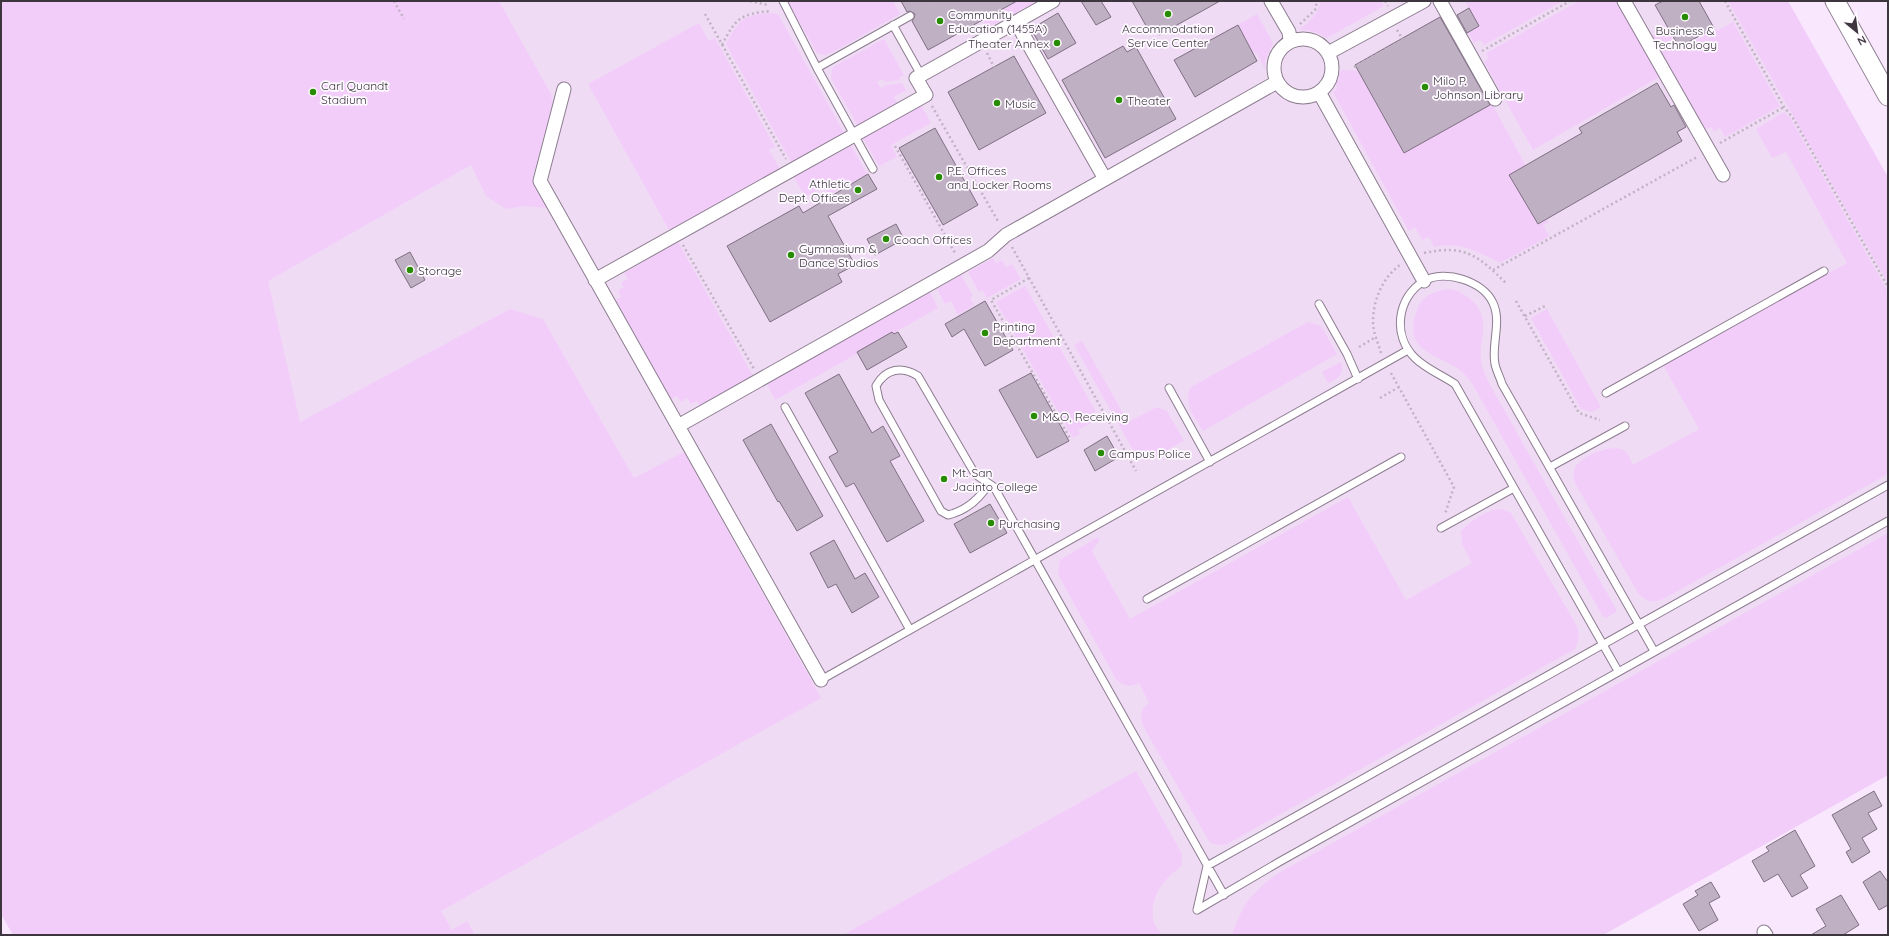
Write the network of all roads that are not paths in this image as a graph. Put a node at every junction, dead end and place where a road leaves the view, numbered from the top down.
1 (783, 1) edge
2 (1053, 1) edge
3 (1271, 1) edge
4 (1424, 1) edge
5 (1440, 1) edge
6 (1624, 1) edge
7 (1835, 1) edge
8 (910, 16) road end
9 (1016, 22) junction
10 (893, 25) junction
11 (1290, 37) junction
12 (1328, 53) junction
13 (817, 68) junction
14 (921, 75) junction
15 (1277, 82) junction
16 (564, 89) dead end
17 (1319, 92) junction
18 (1888, 96) edge
19 (1495, 99) dead end
20 (854, 135) junction
21 (873, 169) dead end
22 (1723, 175) dead end
23 (1106, 179) junction
24 (1824, 271) dead end
25 (595, 280) junction
26 (1424, 281) junction
27 (1319, 304) dead end
28 (1408, 350) junction
29 (1358, 379) junction
30 (1169, 388) dead end
31 (1606, 393) dead end
32 (785, 407) dead end
33 (678, 426) junction
34 (1625, 426) dead end
35 (1401, 456) dead end
36 (1210, 462) junction
37 (1550, 467) junction
38 (988, 485) junction
39 (1888, 485) edge
40 (1514, 488) junction
41 (1888, 521) edge
42 (1441, 528) road end
43 (1035, 560) junction
44 (1147, 599) dead end
45 (1639, 624) junction
46 (910, 630) junction
47 (1603, 645) junction
48 (1654, 650) junction
49 (1618, 671) junction
50 (818, 681) joint
51 (1208, 866) junction
52 (1224, 895) junction

1 - 13 lane
2 - 9 street
3 - 11 street
4 - 12 street
5 - 19 street
6 - 22 street
7 - 18 main road
8 - 10 lane
9 - 14 street
9 - 23 street
10 - 13 lane
10 - 14 lane
11 - 12 street
11 - 15 street
12 - 17 street
13 - 20 lane
14 - 20 street
15 - 17 street
15 - 23 street
16 - 25 street
17 - 26 street
20 - 21 lane
20 - 25 street
23 - 33 street
24 - 31 lane
25 - 33 street
26 - 28 lane
26 - 37 lane
27 - 29 lane
28 - 29 lane
28 - 40 lane
29 - 36 lane
30 - 36 lane
32 - 46 lane
33 - 50 street
34 - 37 lane
35 - 44 lane
36 - 43 lane
37 - 45 lane
38 - 38 lane
38 - 43 lane
39 - 45 lane
40 - 42 lane
40 - 47 lane
41 - 48 lane
43 - 46 lane
43 - 51 lane
45 - 47 lane
45 - 48 lane
46 - 50 lane
47 - 49 lane
47 - 51 lane
48 - 49 lane
49 - 52 lane
51 - 52 lane
51 - 52 lane

